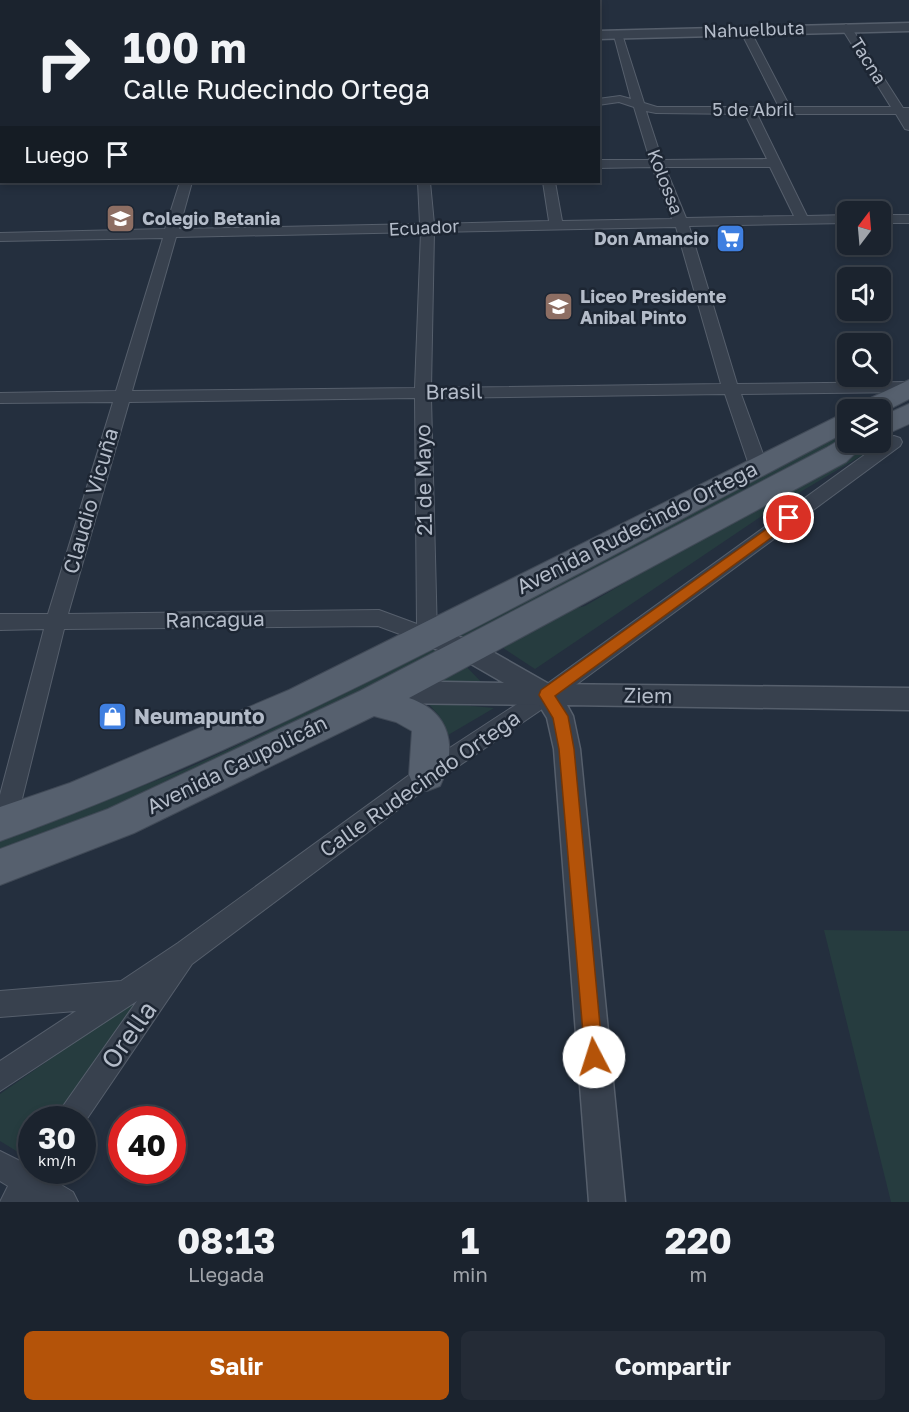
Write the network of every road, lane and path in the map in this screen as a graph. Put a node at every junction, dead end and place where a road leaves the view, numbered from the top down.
1 (846, 27) junction
2 (909, 27) edge
3 (745, 30) junction
4 (617, 34) junction
5 (600, 35) edge
6 (600, 102) edge
7 (639, 105) junction
8 (749, 110) junction
9 (786, 110) junction
10 (904, 111) edge
11 (909, 126) edge
12 (773, 163) junction
13 (600, 164) edge
14 (657, 164) junction
15 (186, 183) edge
16 (424, 183) edge
17 (549, 183) edge
18 (802, 219) junction
19 (837, 219) edge
20 (891, 219) edge
21 (909, 219) edge
22 (681, 222) junction
23 (556, 224) junction
24 (427, 228) junction
25 (171, 235) junction
26 (0, 237) edge
27 (909, 387) edge
28 (729, 388) junction
29 (423, 393) junction
30 (121, 396) junction
31 (0, 398) edge
32 (887, 399) edge
33 (909, 413) edge
34 (837, 426) edge
35 (891, 439) edge
36 (839, 453) edge
37 (872, 453) edge
38 (758, 465) junction
39 (56, 621) junction
40 (0, 622) edge
41 (427, 636) junction
42 (468, 650) junction
43 (546, 695) junction
44 (379, 696) junction
45 (909, 699) edge
46 (427, 775) junction
47 (79, 796) junction
48 (2, 823) edge
49 (0, 858) edge
50 (0, 867) edge
51 (187, 952) junction
52 (126, 993) junction
53 (0, 1004) edge
54 (0, 1077) edge
55 (80, 1106) edge
56 (0, 1165) edge
57 (18, 1178) edge
58 (26, 1184) edge
59 (606, 1201) edge
60 (63, 1202) edge

1 - 2 street, Nahuelbuta
1 - 3 street, Nahuelbuta
1 - 10 street, Tacna
3 - 4 street, Nahuelbuta
3 - 9 street
4 - 5 street, Nahuelbuta
4 - 7 street, Kolossa
6 - 7 street, 5 de Abril
7 - 8 street, 5 de Abril
7 - 14 street, Kolossa
8 - 9 street, 5 de Abril
8 - 12 street
9 - 10 street, 5 de Abril
10 - 11 street, Tacna
12 - 14 street
12 - 18 street
13 - 14 street
14 - 22 street, Kolossa
15 - 25 street, Claudio Vicuña
16 - 24 street, 21 de Mayo
17 - 23 street
18 - 19 street, Ecuador
18 - 22 street, Ecuador
20 - 21 street
22 - 23 street, Ecuador
22 - 28 street, Kolossa
23 - 24 street, Ecuador
24 - 25 street, Ecuador
24 - 29 street, 21 de Mayo
25 - 26 street, Ecuador
25 - 30 street, Claudio Vicuña
27 - 28 street, Brasil
27 - 32 main road
28 - 29 street, Brasil
28 - 38 street, Kolossa
29 - 30 street, Brasil
29 - 41 street, 21 de Mayo
30 - 31 street, Brasil
30 - 39 street, Claudio Vicuña
33 - 35 main road
34 - 38 main road, Avenida Rudecindo Ortega
36 - 42 main road, Avenida Rudecindo Ortega
37 - 43 street, Calle Rudecindo Ortega
38 - 41 main road, Avenida Rudecindo Ortega
39 - 40 street, Rancagua
39 - 41 street, Rancagua
39 - 48 street, Claudio Vicuña
41 - 42 street
41 - 47 main road, Avenida Caupolicán
42 - 43 street
42 - 44 main road, Avenida Caupolicán
43 - 44 street, Ziem
43 - 45 street, Ziem
43 - 46 street, Calle Rudecindo Ortega
43 - 59 street
44 - 46 main road
44 - 50 main road, Avenida Caupolicán
46 - 51 street, Calle Rudecindo Ortega
47 - 48 main road, Avenida Caupolicán
47 - 49 main road
51 - 52 street, Calle Rudecindo Ortega
51 - 55 street, Orella
52 - 53 street
52 - 54 street, Calle Rudecindo Ortega
56 - 57 street
58 - 60 street

